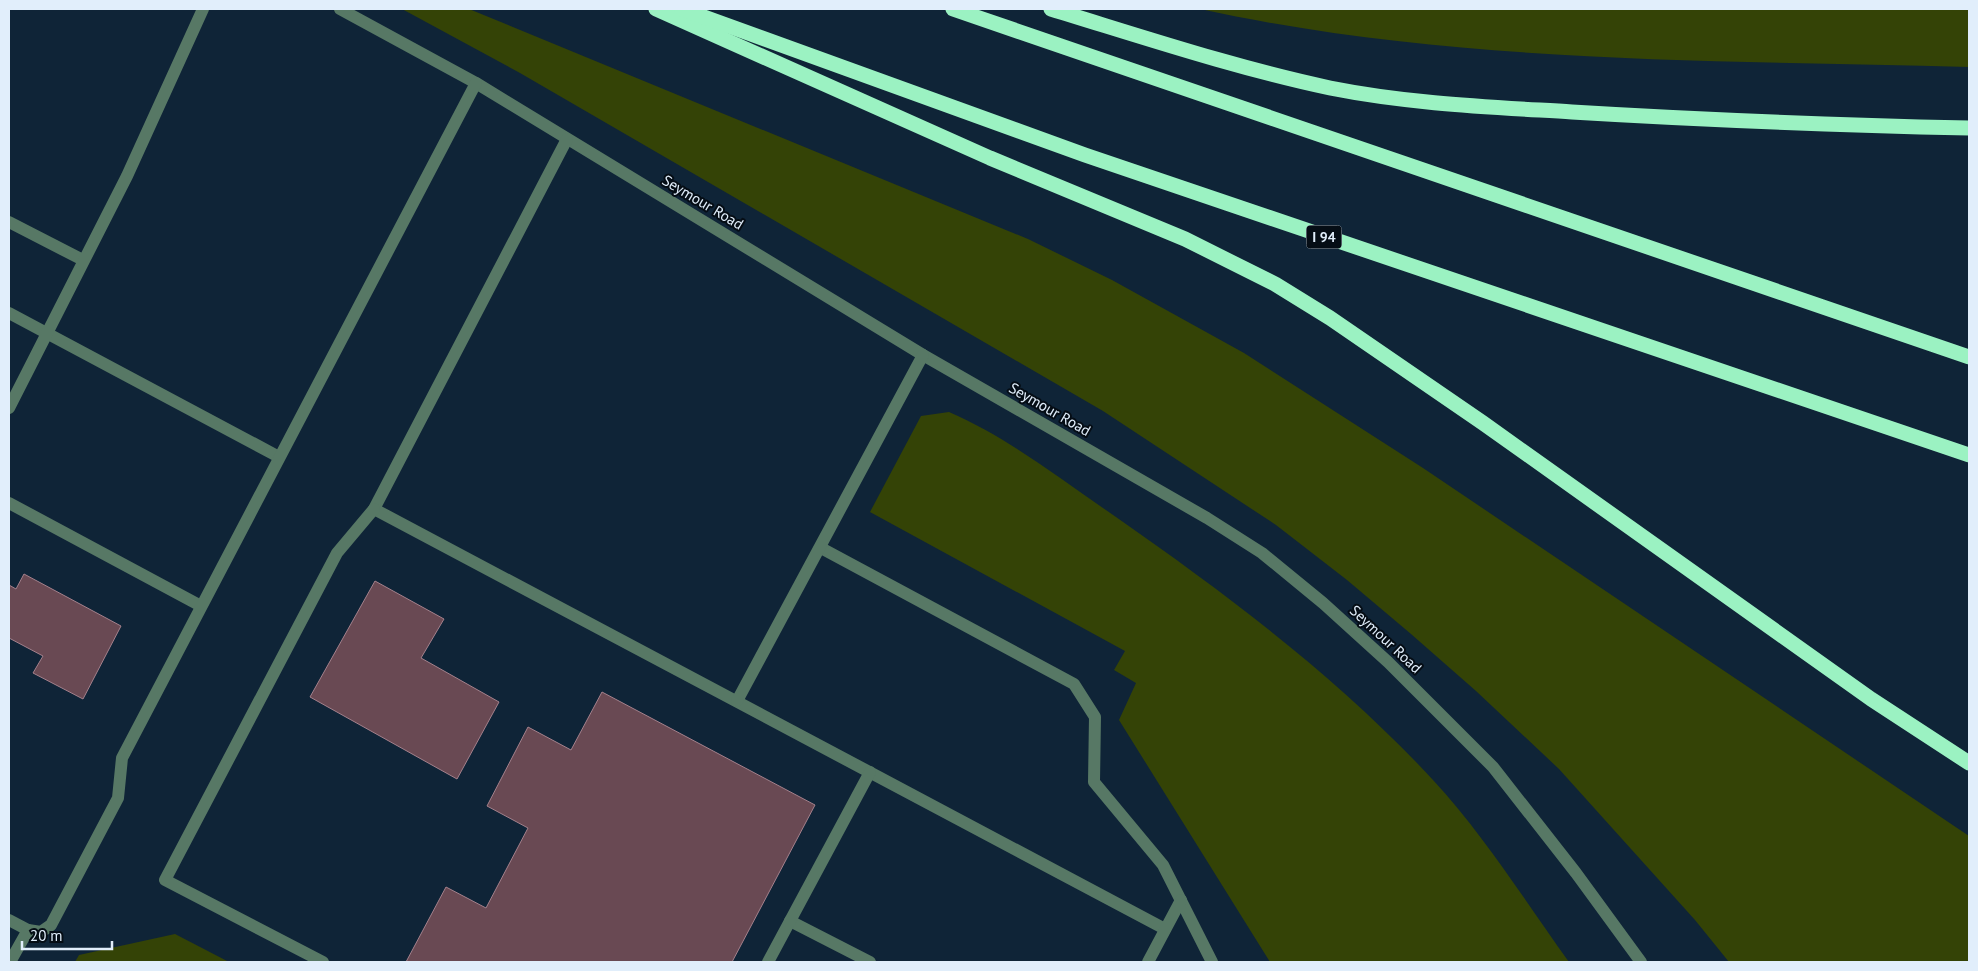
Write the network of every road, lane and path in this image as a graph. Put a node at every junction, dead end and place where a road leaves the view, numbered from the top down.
1 (203, 9) edge
2 (340, 9) edge
3 (656, 9) edge
4 (682, 9) edge
5 (953, 9) edge
6 (1051, 9) edge
7 (476, 83) junction
8 (1969, 128) edge
9 (567, 139) junction
10 (9, 222) edge
11 (83, 260) junction
12 (9, 312) edge
13 (47, 332) junction
14 (923, 355) junction
15 (1969, 357) edge
16 (9, 408) edge
17 (1969, 455) edge
18 (279, 457) junction
19 (9, 503) edge
20 (374, 509) junction
21 (821, 548) junction
22 (201, 606) junction
23 (737, 701) junction
24 (1969, 763) edge
25 (870, 772) junction
26 (1181, 900) junction
27 (9, 920) edge
28 (790, 921) junction
29 (1165, 929) junction
30 (28, 930) junction
31 (10, 962) edge
32 (323, 962) edge
33 (768, 962) edge
34 (870, 962) edge
35 (1148, 962) edge
36 (1212, 962) edge
37 (1641, 962) edge

1 - 11 street
2 - 7 street, Seymour Road
3 - 24 highway
4 - 17 highway, I 94
5 - 15 highway
6 - 8 highway
7 - 9 street, Seymour Road
7 - 18 street
9 - 14 street, Seymour Road
9 - 20 street
10 - 11 street
11 - 13 street
12 - 13 street
13 - 16 street
13 - 18 street
14 - 21 street
14 - 37 street, Seymour Road
18 - 22 street
19 - 22 street
20 - 23 street
20 - 32 street
21 - 23 street
21 - 26 street
22 - 30 street
23 - 25 street
25 - 28 street
25 - 29 street
26 - 29 street
26 - 36 street
27 - 30 street
28 - 33 street
28 - 34 street
29 - 35 street
30 - 31 street

